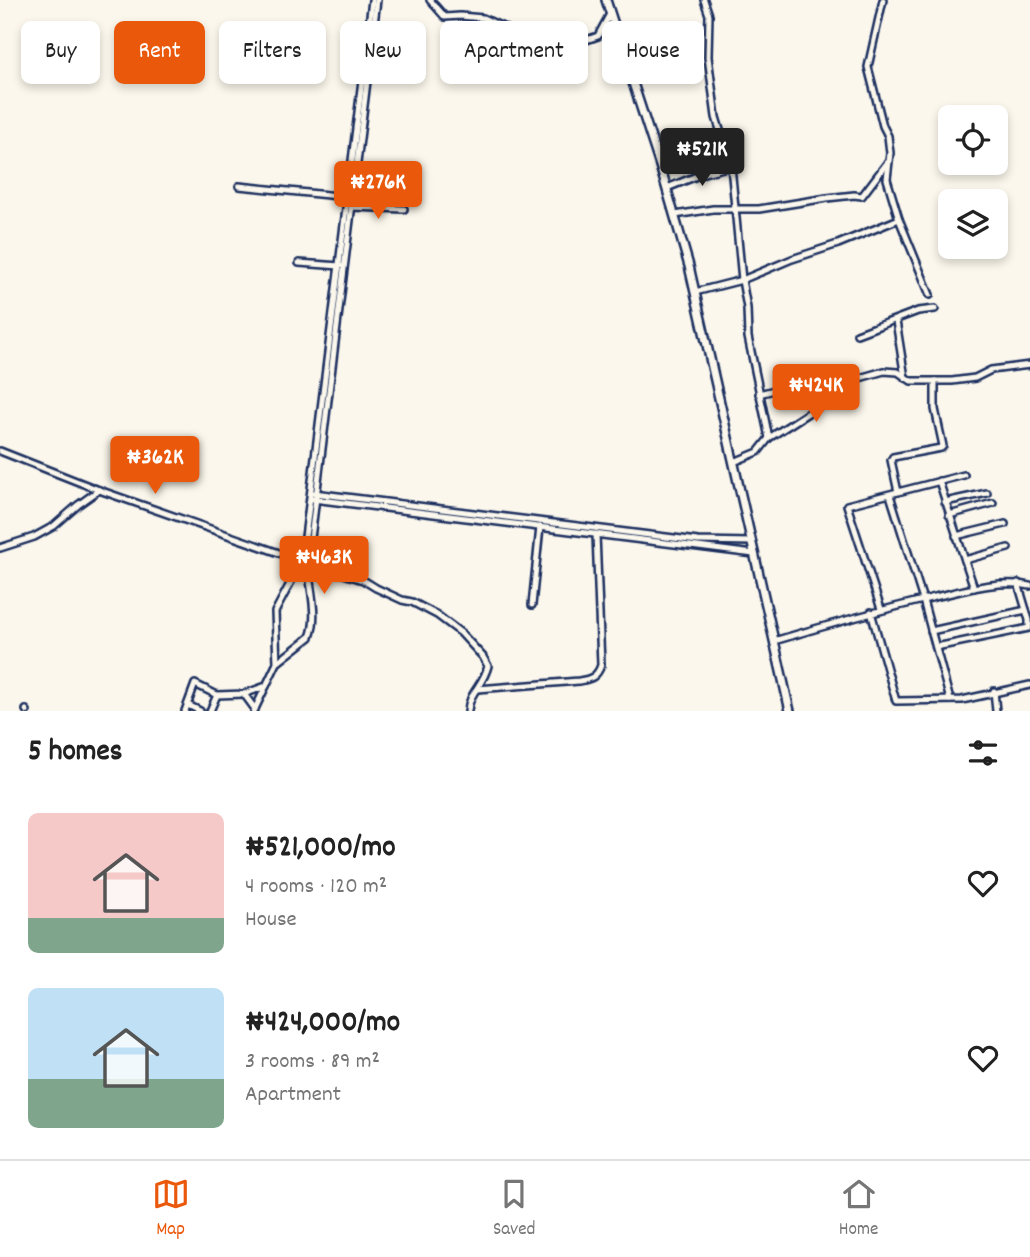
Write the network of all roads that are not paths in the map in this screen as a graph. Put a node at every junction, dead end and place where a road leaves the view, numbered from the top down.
1 (374, 0) edge
2 (430, 0) edge
3 (606, 0) edge
4 (704, 0) edge
5 (883, 0) edge
6 (610, 13) junction
7 (889, 160) junction
8 (731, 166) junction
9 (239, 186) dead end
10 (667, 188) junction
11 (348, 197) junction
12 (352, 207) junction
13 (735, 208) junction
14 (404, 209) dead end
15 (675, 215) junction
16 (899, 219) junction
17 (299, 262) dead end
18 (340, 266) junction
19 (742, 280) junction
20 (695, 292) junction
21 (930, 295) dead end
22 (935, 309) dead end
23 (896, 321) junction
24 (857, 334) dead end
25 (1030, 365) edge
26 (905, 378) junction
27 (935, 381) junction
28 (838, 383) junction
29 (759, 394) junction
30 (769, 438) junction
31 (0, 451) edge
32 (734, 462) junction
33 (964, 475) dead end
34 (939, 481) junction
35 (99, 490) junction
36 (898, 492) junction
37 (987, 493) dead end
38 (890, 495) junction
39 (313, 496) junction
40 (945, 502) junction
41 (993, 503) dead end
42 (949, 515) junction
43 (1005, 524) dead end
44 (540, 527) junction
45 (598, 528) junction
46 (595, 536) junction
47 (956, 536) junction
48 (752, 542) junction
49 (0, 548) edge
50 (1008, 548) dead end
51 (754, 554) junction
52 (965, 560) junction
53 (305, 562) junction
54 (1018, 583) junction
55 (1030, 586) edge
56 (974, 588) junction
57 (923, 600) junction
58 (532, 605) dead end
59 (881, 609) junction
60 (1026, 611) junction
61 (871, 612) junction
62 (931, 631) junction
63 (774, 641) junction
64 (936, 647) junction
65 (277, 663) junction
66 (1030, 684) edge
67 (266, 686) junction
68 (478, 689) junction
69 (994, 691) junction
70 (244, 694) junction
71 (217, 695) junction
72 (950, 700) junction
73 (186, 708) edge
74 (255, 710) edge
75 (200, 711) edge
76 (210, 711) edge
77 (468, 711) edge
78 (790, 711) edge
79 (996, 711) edge

1 - 11 street
1 - 12 street
2 - 6 street
3 - 6 main road
4 - 8 street
5 - 7 street
6 - 10 main road
7 - 13 street
7 - 16 street
8 - 10 street
8 - 13 street
9 - 11 street
10 - 15 main road
11 - 18 street
12 - 14 street
12 - 39 street
13 - 15 street
13 - 19 street
15 - 20 main road
16 - 19 street
16 - 21 street
17 - 18 street
18 - 39 street
19 - 20 street
19 - 29 street
20 - 32 main road
22 - 23 street
23 - 24 street
23 - 26 street
25 - 27 street
26 - 27 street
26 - 28 street
27 - 36 street
28 - 29 street
28 - 30 street
29 - 30 street
30 - 32 street
31 - 35 street
32 - 48 main road
33 - 34 street
34 - 36 street
34 - 40 street
35 - 49 street
35 - 53 street
36 - 38 street
37 - 40 street
38 - 57 street
38 - 59 street
39 - 44 street
39 - 45 street
39 - 53 street
40 - 42 street
41 - 42 street
42 - 47 street
43 - 47 street
44 - 46 street
44 - 58 street
45 - 46 street
45 - 48 street
46 - 51 street
46 - 68 street
47 - 52 street
48 - 51 main road
50 - 52 street
51 - 63 main road
52 - 56 street
53 - 65 street
53 - 65 street
53 - 68 street
54 - 55 street
54 - 56 street
54 - 60 street
56 - 57 street
57 - 59 street
57 - 62 street
59 - 61 street
60 - 62 street
60 - 64 street
61 - 63 street
61 - 72 street
62 - 64 street
63 - 78 main road
64 - 72 street
65 - 67 street
66 - 69 street
67 - 70 street
67 - 74 street
68 - 77 street
69 - 72 street
69 - 79 street
70 - 71 street
70 - 74 street
71 - 73 street
71 - 76 street
73 - 75 street

